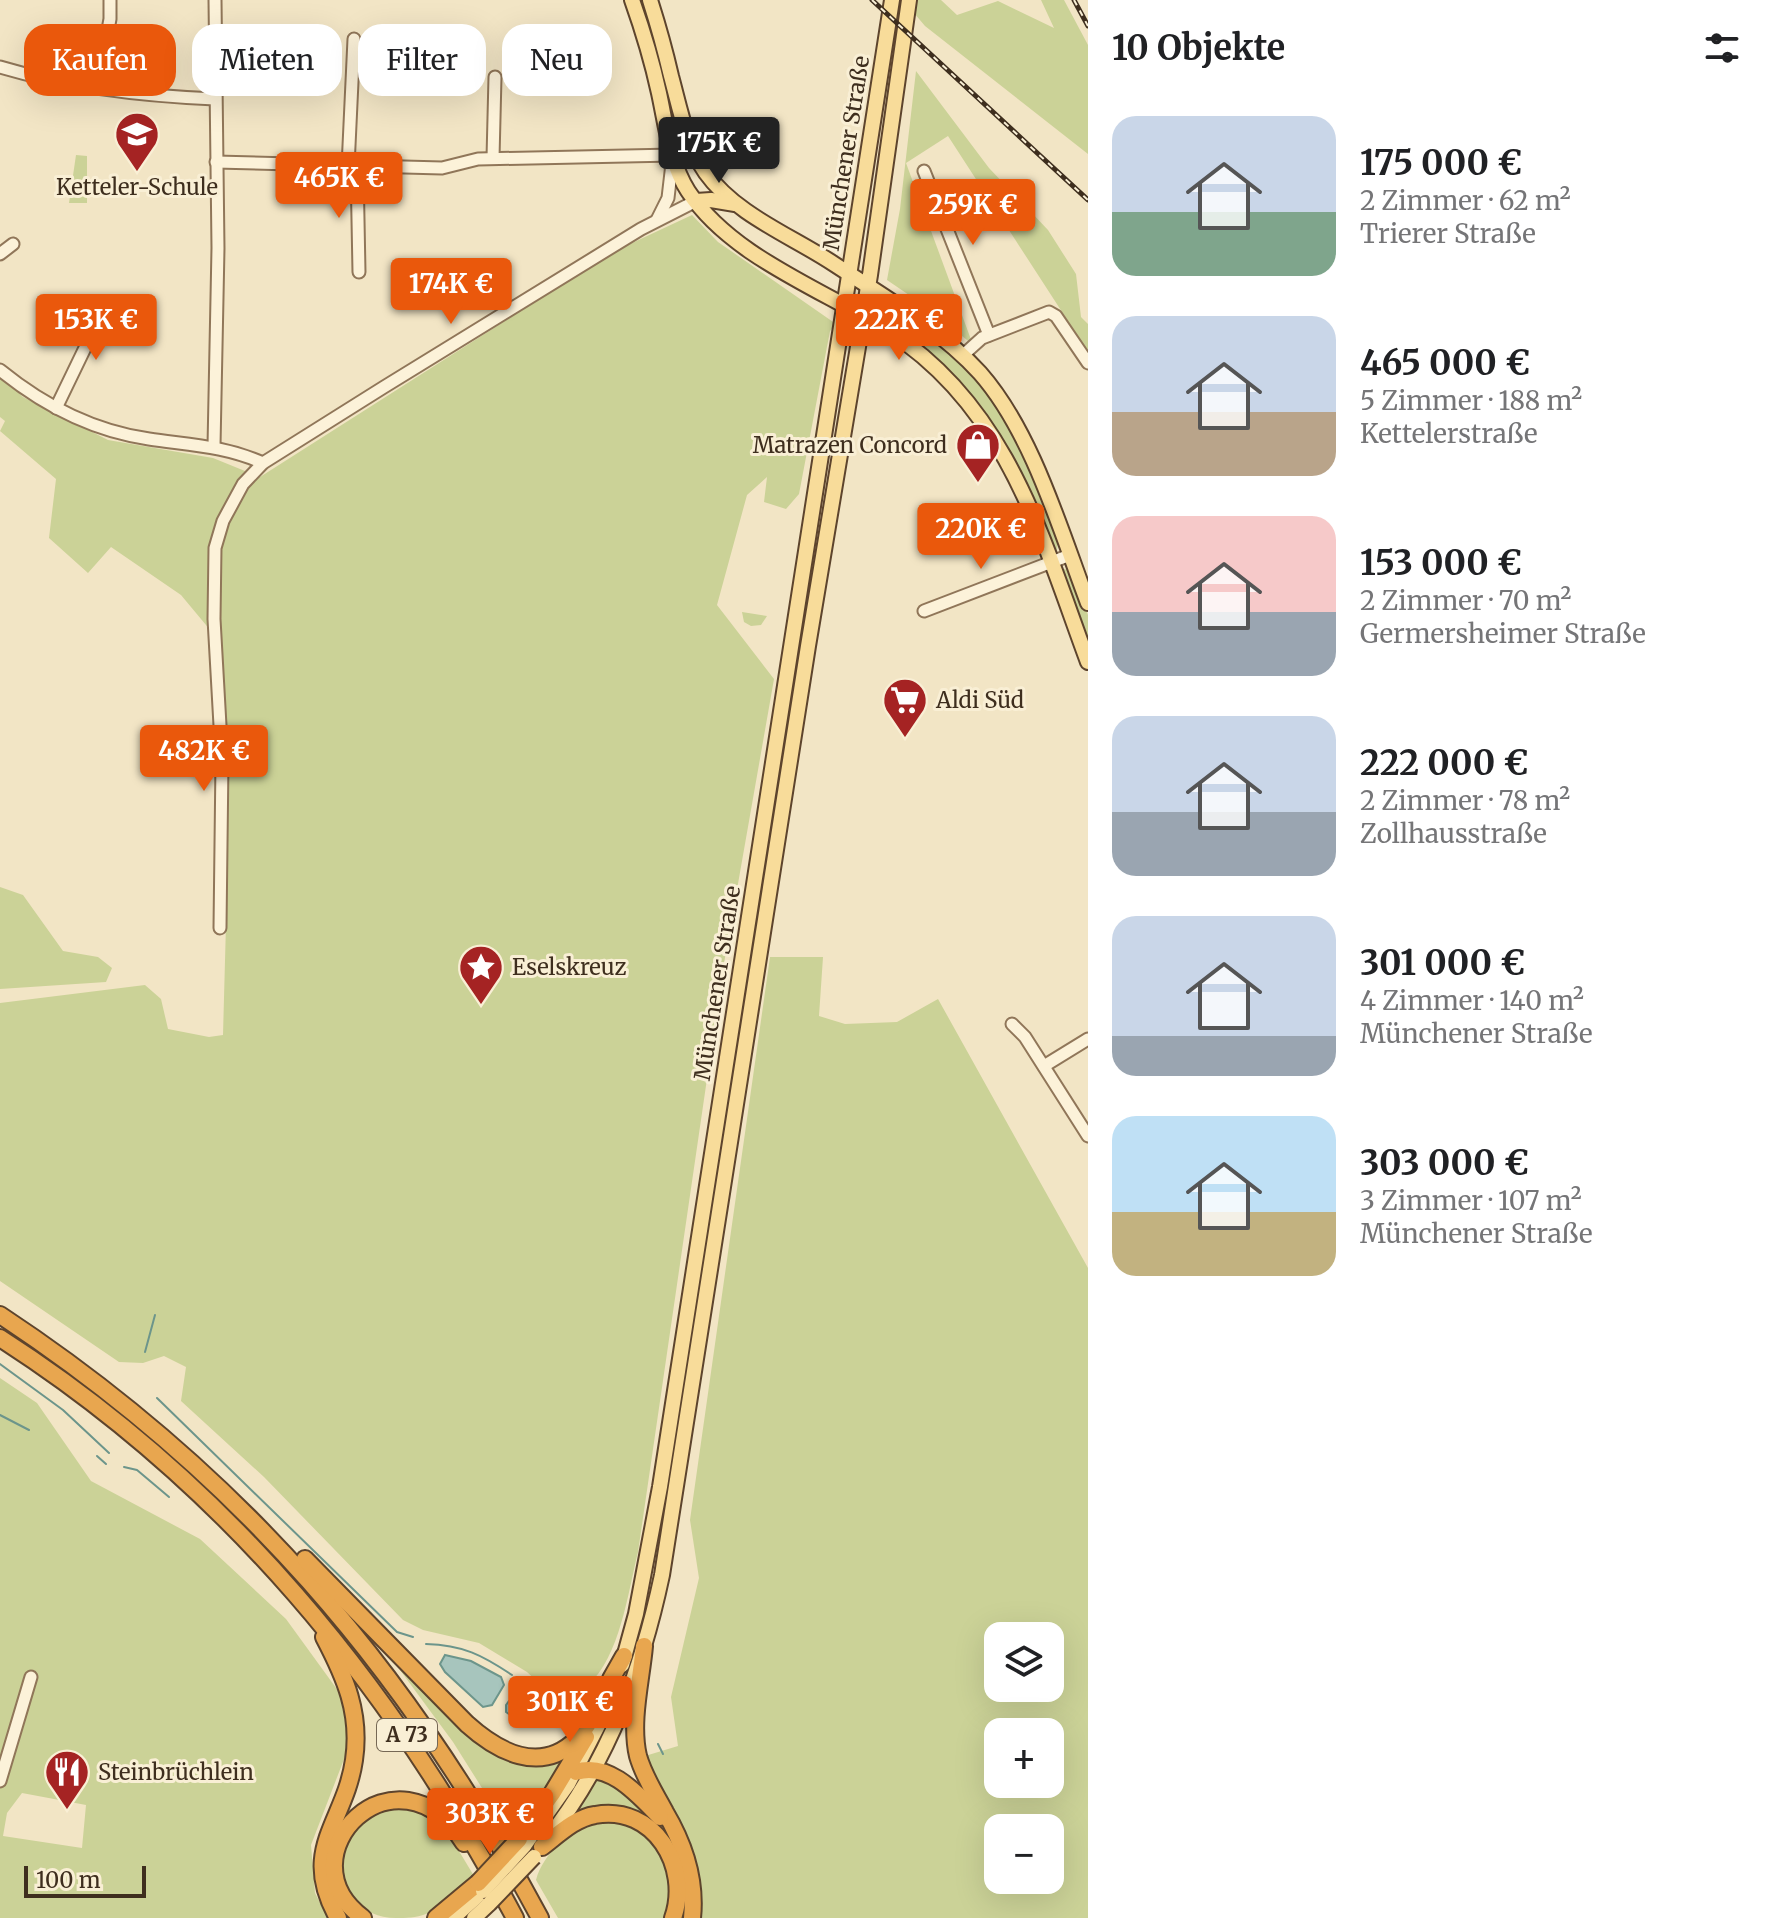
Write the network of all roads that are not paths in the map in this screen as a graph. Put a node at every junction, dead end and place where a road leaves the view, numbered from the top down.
1 (110, 0) edge
2 (215, 0) edge
3 (632, 0) edge
4 (650, 0) edge
5 (892, 0) edge
6 (909, 0) edge
7 (109, 24) edge
8 (354, 39) dead end
9 (0, 67) edge
10 (24, 72) edge
11 (495, 77) dead end
12 (659, 93) junction
13 (165, 96) edge
14 (215, 99) junction
15 (677, 99) junction
16 (673, 155) junction
17 (493, 158) junction
18 (698, 160) junction
19 (216, 162) junction
20 (352, 167) junction
21 (924, 171) dead end
22 (696, 201) junction
23 (739, 205) junction
24 (657, 220) junction
25 (13, 244) dead end
26 (0, 254) edge
27 (359, 272) dead end
28 (849, 274) junction
29 (868, 287) junction
30 (103, 303) dead end
31 (844, 306) junction
32 (863, 316) junction
33 (989, 335) junction
34 (962, 356) junction
35 (1088, 363) edge
36 (0, 370) edge
37 (56, 408) junction
38 (214, 446) junction
39 (263, 463) junction
40 (1070, 555) junction
41 (1051, 563) junction
42 (1088, 603) edge
43 (924, 611) dead end
44 (1088, 662) edge
45 (220, 928) dead end
46 (1012, 1024) dead end
47 (1088, 1039) edge
48 (1044, 1066) junction
49 (1088, 1136) edge
50 (0, 1315) edge
51 (0, 1338) edge
52 (246, 1512) junction
53 (308, 1607) junction
54 (644, 1646) joint
55 (624, 1656) joint
56 (31, 1677) dead end
57 (616, 1710) junction
58 (595, 1732) junction
59 (594, 1769) junction
60 (576, 1772) junction
61 (0, 1781) edge
62 (676, 1832) junction
63 (530, 1847) junction
64 (485, 1888) junction
65 (524, 1889) junction
66 (338, 1918) edge
67 (363, 1918) edge
68 (436, 1918) edge
69 (453, 1918) edge
70 (474, 1918) edge
71 (515, 1918) edge
72 (540, 1918) edge
73 (550, 1918) edge
74 (673, 1918) edge
75 (692, 1918) edge

1 - 7 street
2 - 14 street
3 - 12 main road
4 - 15 main road
5 - 28 main road, Münchener Straße
6 - 29 main road, Münchener Straße
8 - 20 street
9 - 10 street
11 - 17 street
12 - 15 main road
12 - 16 main road
13 - 14 street
14 - 19 street
15 - 18 main road
16 - 17 street
16 - 22 main road
16 - 24 street
17 - 20 street
18 - 22 main road
18 - 23 main road
19 - 20 street
19 - 38 street
20 - 27 street
21 - 33 street
22 - 23 main road
22 - 24 street
22 - 31 main road
23 - 28 main road
24 - 39 street
25 - 26 street
28 - 29 main road
28 - 31 main road, Münchener Straße
29 - 32 main road, Münchener Straße
29 - 34 main road
30 - 37 street
31 - 32 main road
31 - 55 main road, Münchener Straße
32 - 41 main road
32 - 54 main road, Münchener Straße
33 - 34 street
33 - 35 street
34 - 40 main road
36 - 37 street
37 - 38 street
38 - 39 street
39 - 45 street
40 - 41 street
40 - 42 main road
41 - 43 street
41 - 44 main road
46 - 48 street
47 - 48 street
48 - 49 street
50 - 52 highway, A 73
51 - 53 highway, A 73
52 - 58 highway
52 - 65 highway, A 73
53 - 64 highway, A 73
53 - 66 highway
54 - 57 highway
55 - 57 highway
56 - 61 street
57 - 58 highway
57 - 62 highway
58 - 59 main road
58 - 60 main road
58 - 63 highway
59 - 60 highway
59 - 62 highway
59 - 63 main road
60 - 63 main road
62 - 75 highway
63 - 64 highway, bridge
63 - 64 main road, bridge
63 - 74 highway
64 - 67 highway
64 - 68 highway
64 - 69 main road
64 - 70 main road
64 - 71 highway, A 73
65 - 72 highway, A 73
65 - 73 highway

